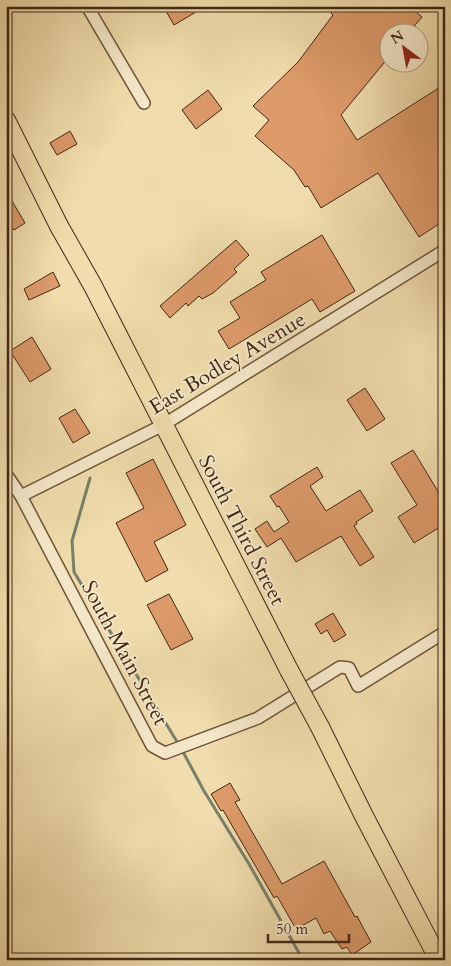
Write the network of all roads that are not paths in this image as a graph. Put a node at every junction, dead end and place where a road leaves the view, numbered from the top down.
1 (87, 6) edge
2 (144, 103) dead end
3 (6, 120) edge
4 (445, 250) edge
5 (163, 425) junction
6 (6, 474) edge
7 (22, 496) junction
8 (445, 632) edge
9 (439, 960) edge

1 - 2 street
3 - 5 main road, South Third Street
4 - 5 street, East Bodley Avenue
5 - 7 street, East Bodley Avenue
5 - 9 main road, South Third Street, bridge
6 - 7 street, South Main Street
7 - 8 street, South Main Street

